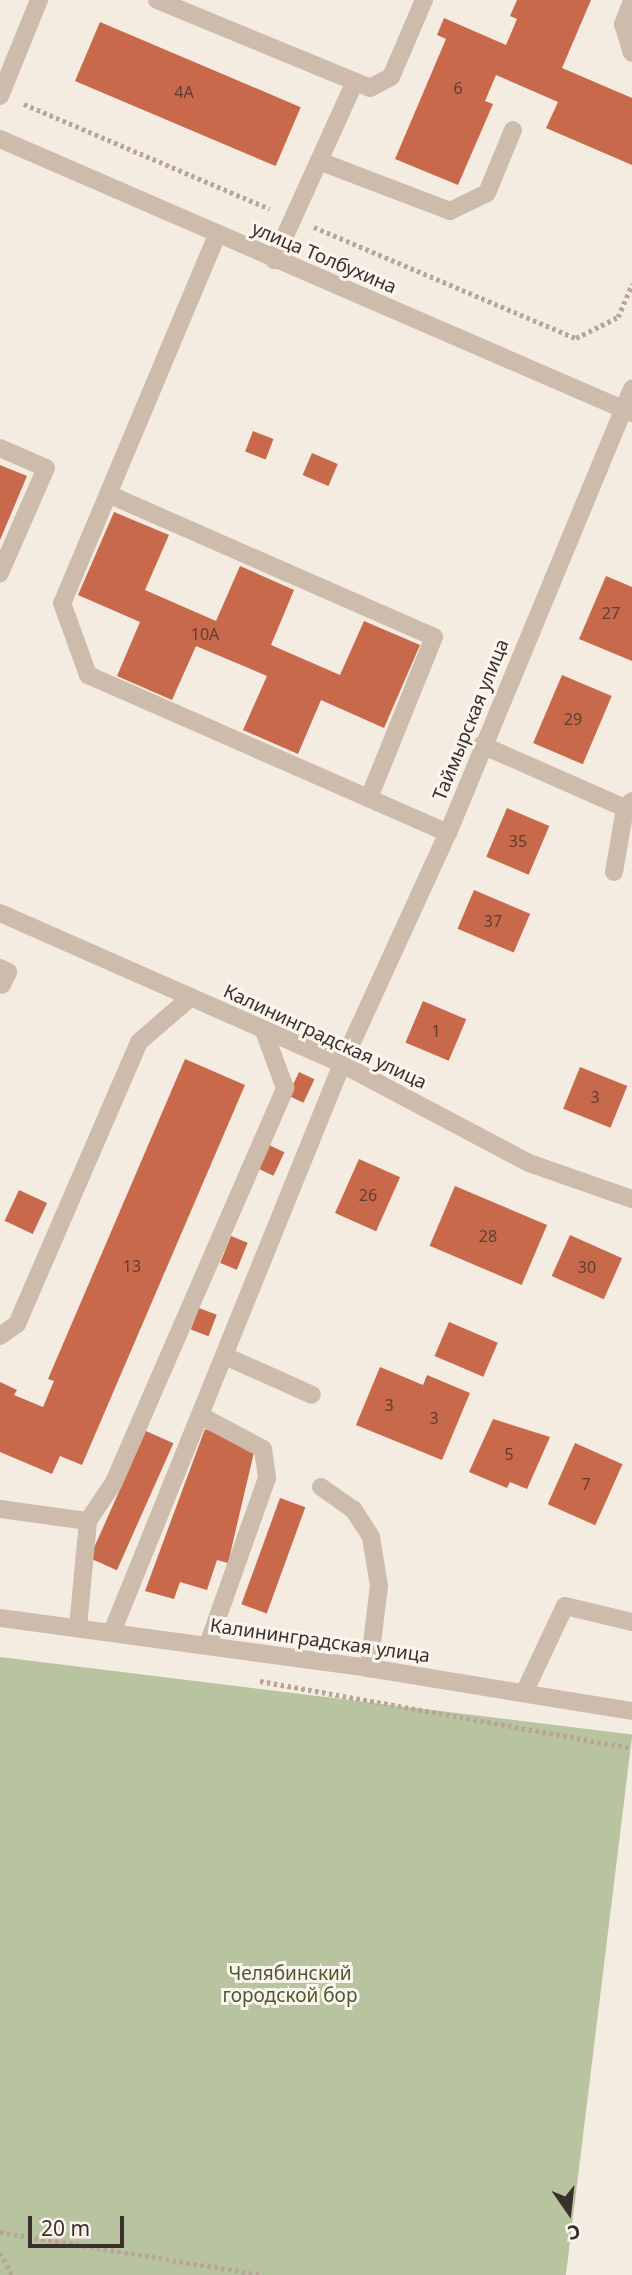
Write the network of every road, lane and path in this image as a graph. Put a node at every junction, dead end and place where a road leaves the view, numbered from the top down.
1 (39, 0) edge
2 (157, 0) edge
3 (424, 0) edge
4 (632, 1) edge
5 (632, 53) edge
6 (354, 84) junction
7 (0, 95) edge
8 (513, 130) dead end
9 (0, 139) edge
10 (319, 162) junction
11 (293, 218) junction
12 (216, 235) junction
13 (274, 260) junction
14 (632, 284) edge
15 (632, 389) edge
16 (627, 411) edge
17 (0, 448) edge
18 (108, 494) junction
19 (0, 573) edge
20 (482, 745) junction
21 (369, 798) junction
22 (629, 805) edge
23 (448, 832) junction
24 (614, 872) dead end
25 (0, 913) edge
26 (191, 997) junction
27 (264, 1031) junction
28 (342, 1064) junction
29 (632, 1199) edge
30 (0, 1336) edge
31 (225, 1356) junction
32 (312, 1395) dead end
33 (201, 1416) junction
34 (321, 1488) dead end
35 (0, 1509) edge
36 (88, 1521) junction
37 (0, 1618) edge
38 (632, 1622) edge
39 (78, 1627) junction
40 (112, 1632) junction
41 (208, 1645) junction
42 (369, 1668) junction
43 (251, 1680) dead end
44 (524, 1693) junction
45 (632, 1711) edge
46 (632, 1748) edge
47 (0, 2232) edge
48 (0, 2253) edge
49 (12, 2275) edge
50 (264, 2275) edge

1 - 7 street
2 - 6 street
3 - 6 street
4 - 5 street
6 - 10 street
7 - 11 path
8 - 10 street
9 - 12 street, улица Толбухина
10 - 11 street
11 - 13 street
11 - 14 path
12 - 13 street, улица Толбухина
12 - 18 street
13 - 16 street, улица Толбухина
15 - 16 street, Таймырская улица
16 - 20 street, Таймырская улица
17 - 19 street
18 - 21 street
18 - 21 street
20 - 22 street
20 - 23 street, Таймырская улица
21 - 23 street
22 - 24 street
23 - 28 street, Таймырская улица
25 - 26 street, Калининградская улица
26 - 27 street, Калининградская улица
26 - 30 street
27 - 28 street, Калининградская улица
27 - 36 street
28 - 29 street, Калининградская улица
28 - 31 street, Таймырская улица
31 - 32 street
31 - 33 street, Таймырская улица
33 - 40 street, Таймырская улица
33 - 41 street
34 - 42 street
35 - 36 street
36 - 39 street
37 - 39 street, Калининградская улица
38 - 44 street
39 - 40 street, Калининградская улица
40 - 41 street, Калининградская улица
41 - 42 street, Калининградская улица
42 - 44 street, Калининградская улица
43 - 46 path
44 - 45 street, Калининградская улица
47 - 50 path
48 - 49 path

